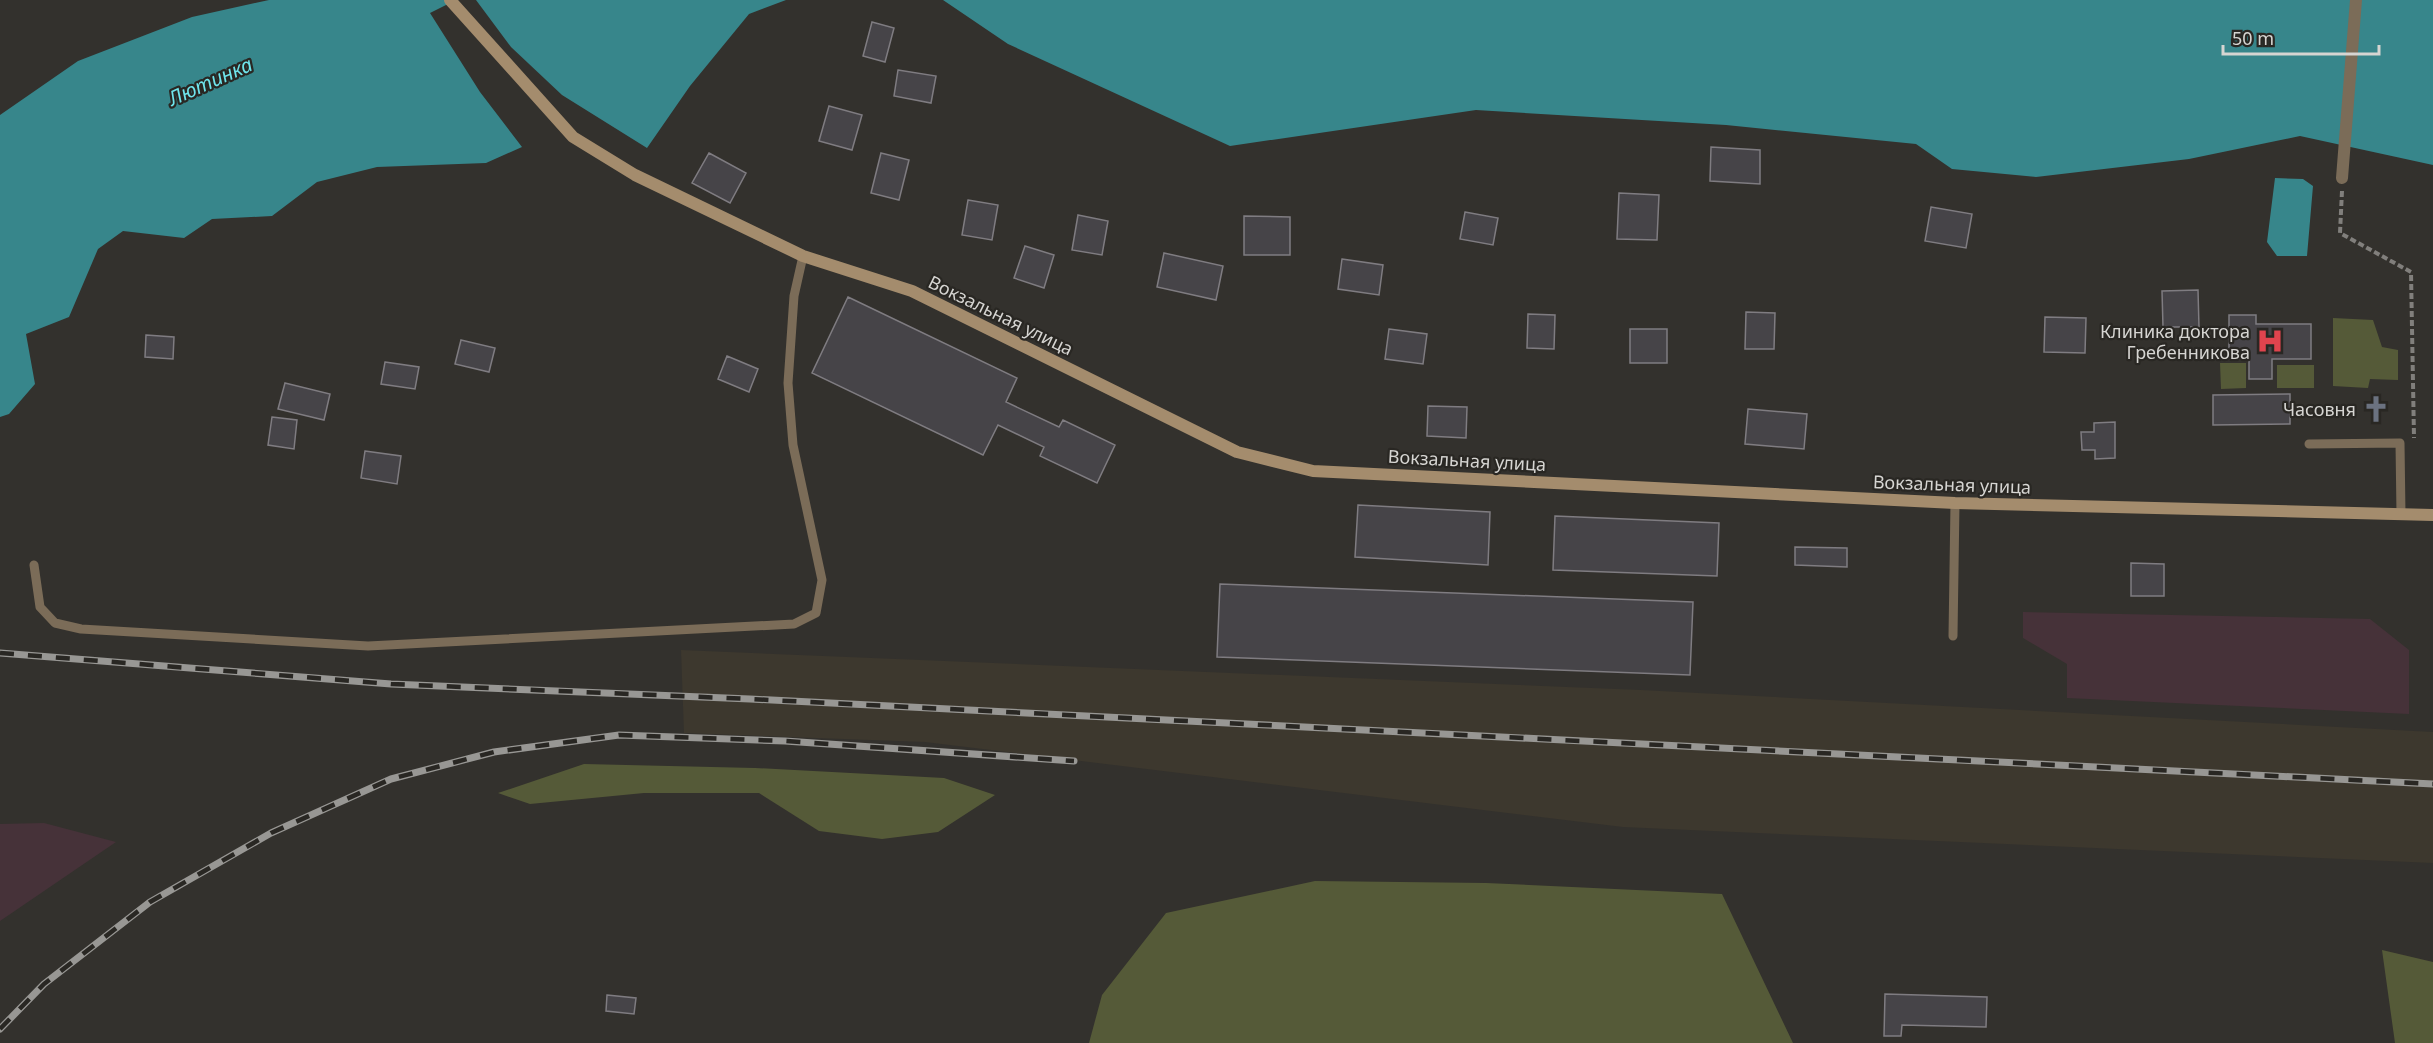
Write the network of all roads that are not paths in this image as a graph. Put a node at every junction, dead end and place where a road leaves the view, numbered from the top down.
1 (450, 0) edge
2 (2356, 0) edge
3 (2342, 178) road end
4 (803, 256) junction
5 (2309, 444) dead end
6 (1954, 503) junction
7 (2402, 513) junction
8 (2433, 515) edge
9 (34, 565) dead end
10 (1953, 636) dead end

1 - 4 main road, Вокзальная улица
2 - 3 street
4 - 6 main road, Вокзальная улица
4 - 9 lane
5 - 7 lane
6 - 7 main road, Вокзальная улица
6 - 10 lane
7 - 8 main road, Вокзальная улица

